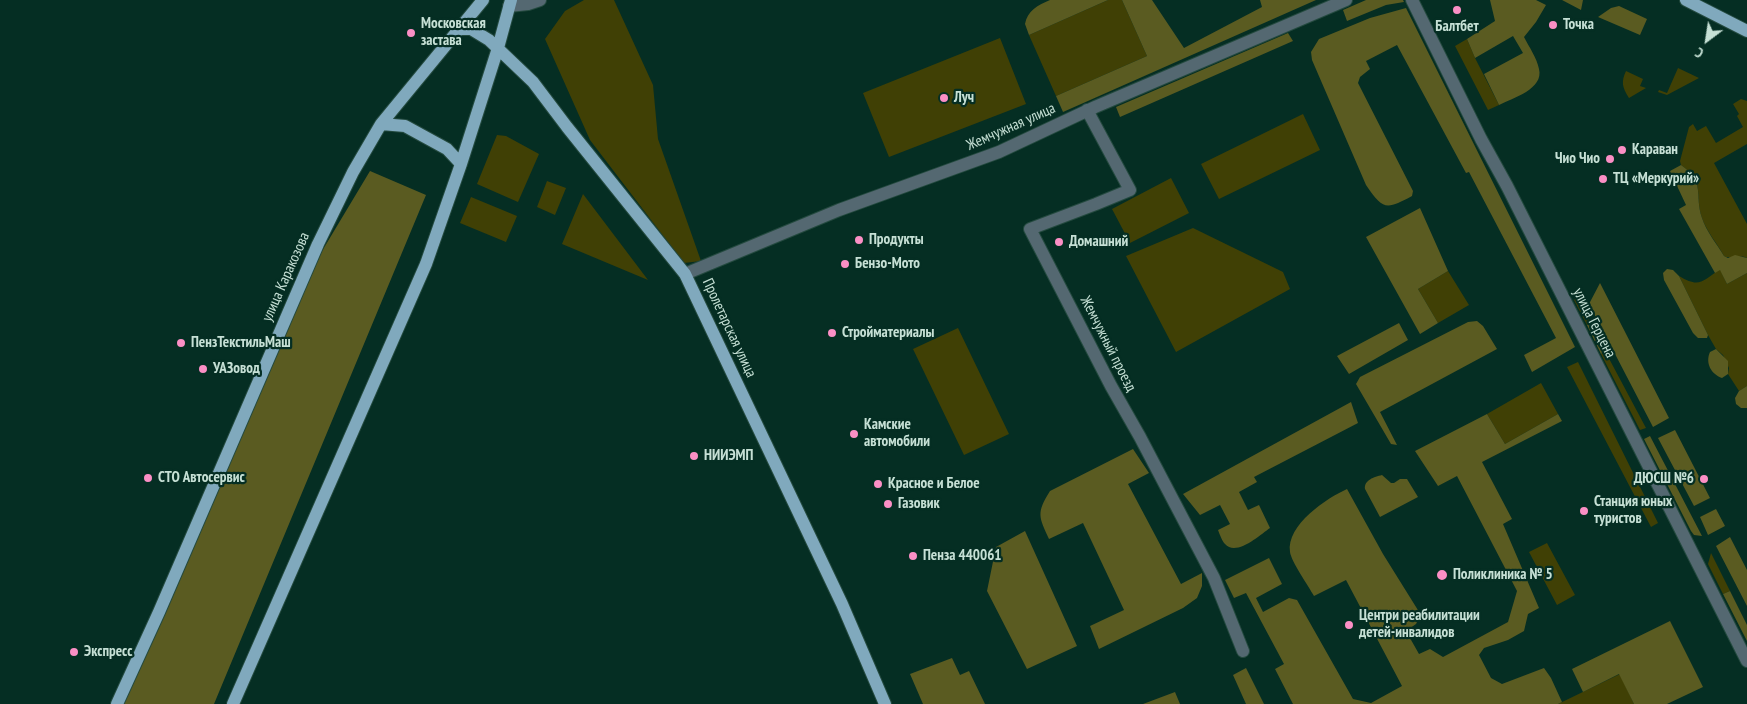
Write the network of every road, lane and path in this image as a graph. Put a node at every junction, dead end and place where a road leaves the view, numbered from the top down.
1 (483, 0) edge
2 (540, 0) edge
3 (1346, 0) edge
4 (1412, 0) edge
5 (1686, 0) edge
6 (510, 3) edge
7 (459, 29) junction
8 (1747, 31) edge
9 (498, 48) junction
10 (1087, 110) junction
11 (381, 124) junction
12 (461, 164) junction
13 (685, 274) junction
14 (1243, 651) dead end
15 (1747, 661) edge
16 (117, 704) edge
17 (233, 704) edge
18 (885, 704) edge

1 - 7 main road, улица Каракозова
2 - 6 street
3 - 10 street, Жемчужная улица
4 - 15 street, улица Герцена
5 - 8 main road
6 - 9 main road
7 - 9 main road, Пролетарская улица
7 - 11 main road, улица Каракозова
9 - 12 main road
9 - 13 main road, Пролетарская улица
10 - 13 street, Жемчужная улица
10 - 14 street, Жемчужный проезд
11 - 12 main road
11 - 16 main road, улица Каракозова
12 - 17 main road
13 - 18 main road, Пролетарская улица

